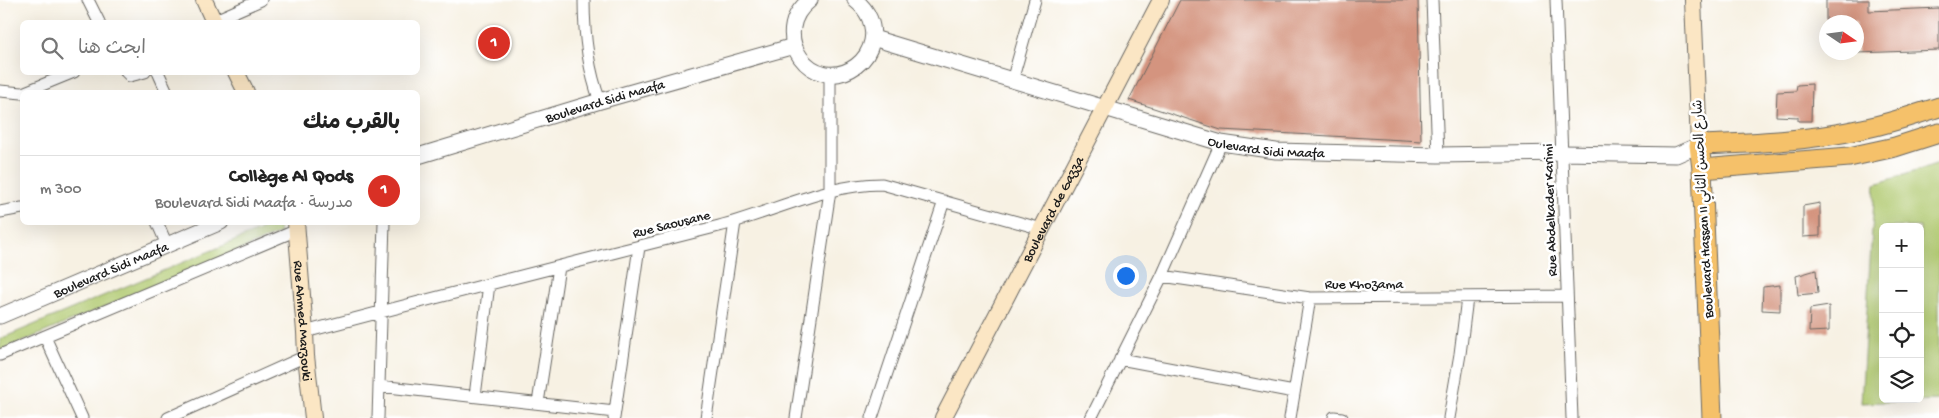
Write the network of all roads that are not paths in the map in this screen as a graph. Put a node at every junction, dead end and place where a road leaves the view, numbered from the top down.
1 (88, 0) edge
2 (204, 0) edge
3 (261, 0) edge
4 (584, 0) edge
5 (855, 0) edge
6 (1035, 0) edge
7 (1161, 0) edge
8 (1432, 0) edge
9 (1556, 0) edge
10 (1693, 0) edge
11 (800, 3) edge
12 (98, 20) edge
13 (212, 20) edge
14 (217, 20) edge
15 (872, 38) junction
16 (794, 46) junction
17 (830, 74) junction
18 (67, 75) edge
19 (159, 75) edge
20 (238, 75) edge
21 (1012, 81) junction
22 (31, 90) edge
23 (166, 90) edge
24 (245, 90) edge
25 (0, 91) edge
26 (20, 93) edge
27 (600, 101) junction
28 (1106, 107) junction
29 (1939, 107) edge
30 (1939, 133) edge
31 (1221, 143) junction
32 (1700, 145) junction
33 (1562, 153) junction
34 (420, 155) edge
35 (1438, 155) junction
36 (1676, 155) junction
37 (1702, 169) junction
38 (830, 191) junction
39 (944, 200) junction
40 (20, 208) edge
41 (0, 212) edge
42 (735, 222) junction
43 (158, 225) edge
44 (214, 225) edge
45 (384, 225) edge
46 (297, 226) edge
47 (1042, 229) junction
48 (167, 245) junction
49 (638, 246) junction
50 (559, 267) junction
51 (1162, 276) junction
52 (489, 284) junction
53 (1567, 296) junction
54 (1310, 298) junction
55 (1467, 298) junction
56 (381, 312) junction
57 (0, 316) edge
58 (306, 332) junction
59 (45, 337) junction
60 (0, 356) edge
61 (306, 356) junction
62 (1120, 359) junction
63 (379, 386) junction
64 (1294, 392) junction
65 (475, 396) junction
66 (538, 403) junction
67 (614, 415) edge
68 (82, 418) edge
69 (168, 418) edge
70 (313, 418) edge
71 (378, 418) edge
72 (706, 418) edge
73 (796, 418) edge
74 (872, 418) edge
75 (943, 418) edge
76 (1091, 418) edge
77 (1290, 418) edge
78 (1449, 418) edge
79 (1572, 418) edge
80 (1712, 418) edge

1 - 12 street
2 - 13 main road
3 - 14 street
4 - 27 street
5 - 15 street
6 - 21 street
7 - 28 main road, Boulevard de Gazza
8 - 35 street
9 - 33 street, Rue Abdelkader Karimi
10 - 32 main road, Boulevard Hassan II شارع الحسن الثاني
11 - 16 street
15 - 17 street
15 - 21 street, Oulevard Sidi Maafa
16 - 17 street
16 - 27 street, Boulevard Sidi Maafa
17 - 38 street
18 - 22 street
19 - 23 street
20 - 24 main road
21 - 28 street, Oulevard Sidi Maafa
25 - 26 street
27 - 34 street, Boulevard Sidi Maafa
28 - 31 street, Oulevard Sidi Maafa
28 - 47 main road, Boulevard de Gazza
29 - 32 main road
30 - 37 main road
31 - 35 street, Oulevard Sidi Maafa
31 - 51 street
32 - 36 street
32 - 37 main road, Boulevard Hassan II شارع الحسن الثاني
33 - 35 street, Oulevard Sidi Maafa
33 - 36 street, Oulevard Sidi Maafa
33 - 53 street, Rue Abdelkader Karimi
36 - 37 street
37 - 80 main road, Boulevard Hassan II شارع الحسن الثاني
38 - 39 street, Rue Saousane
38 - 42 street, Rue Saousane
38 - 73 street
39 - 47 street, Rue Saousane
39 - 74 street
40 - 41 street
42 - 49 street, Rue Saousane
42 - 72 street
43 - 48 street
44 - 48 street, Boulevard Sidi Maafa
45 - 56 street
46 - 58 main road, Rue Ahmed Marzouki
46 - 59 street
47 - 75 main road, Boulevard de Gazza
48 - 57 street, Boulevard Sidi Maafa
49 - 50 street, Rue Saousane
49 - 67 street
50 - 52 street, Rue Saousane
50 - 66 street
51 - 54 street, Rue Khozama
51 - 62 street
52 - 56 street, Rue Saousane
52 - 65 street
53 - 55 street, Rue Khozama
53 - 79 street, Rue Abdelkader Karimi
54 - 55 street, Rue Khozama
54 - 64 street
55 - 78 street
56 - 58 street, Rue Saousane
56 - 63 street
58 - 61 main road, Rue Ahmed Marzouki
59 - 60 street
59 - 68 street
61 - 69 street
61 - 70 main road, Rue Ahmed Marzouki
62 - 64 street
62 - 76 street
63 - 65 street
63 - 71 street
64 - 77 street
65 - 66 street
66 - 67 street

